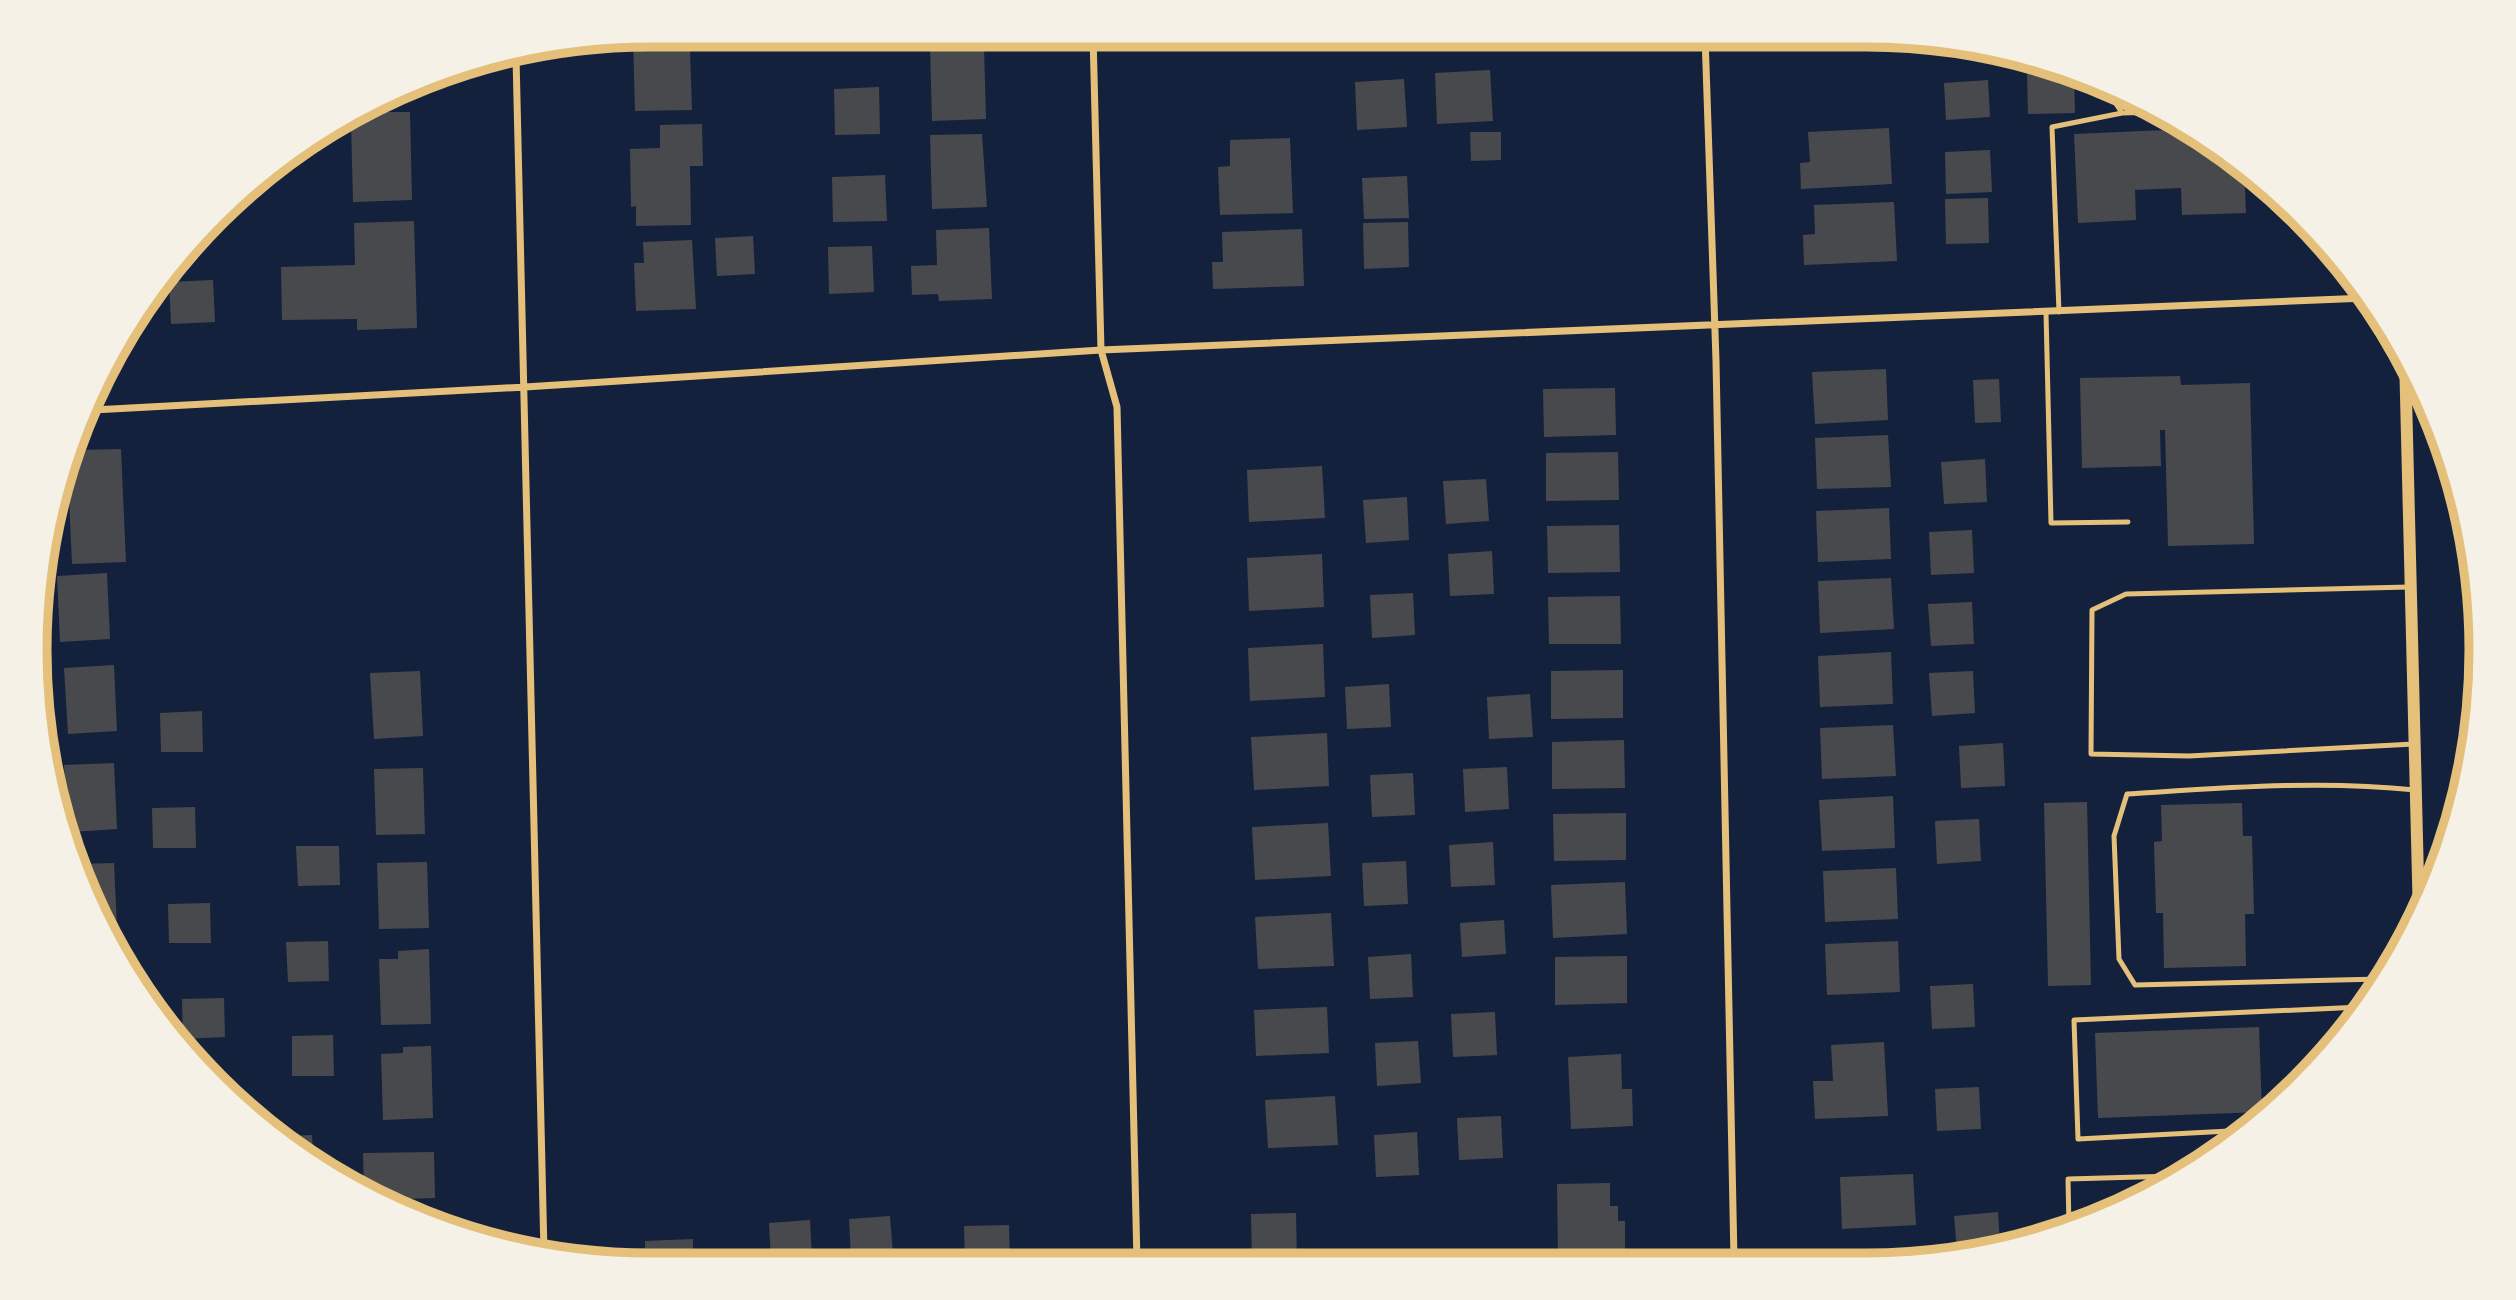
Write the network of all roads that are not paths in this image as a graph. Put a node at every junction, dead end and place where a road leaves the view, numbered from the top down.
1 (1093, 47) edge
2 (1705, 47) edge
3 (516, 63) edge
4 (2114, 101) edge
5 (2122, 113) junction
6 (2139, 113) edge
7 (2355, 299) edge
8 (2046, 313) junction
9 (2059, 313) junction
10 (1715, 324) junction
11 (1101, 350) junction
12 (2406, 380) edge
13 (525, 387) junction
14 (97, 410) edge
15 (2128, 522) dead end
16 (2410, 587) junction
17 (2414, 744) junction
18 (2415, 790) junction
19 (2417, 894) edge
20 (2371, 979) edge
21 (2351, 1007) edge
22 (2229, 1131) edge
23 (2159, 1176) edge
24 (2069, 1218) edge
25 (544, 1243) edge
26 (1137, 1253) edge
27 (1734, 1253) edge

1 - 11 street
2 - 10 street
3 - 13 street
4 - 5 lane
5 - 6 lane
5 - 9 lane
7 - 9 street
8 - 9 street
8 - 10 street
8 - 15 lane
10 - 11 street
10 - 27 street
11 - 13 street
11 - 26 street
12 - 16 street
13 - 14 street
13 - 25 street
16 - 17 street
16 - 17 lane
17 - 18 street
18 - 19 street
18 - 20 lane
21 - 22 lane
23 - 24 lane

